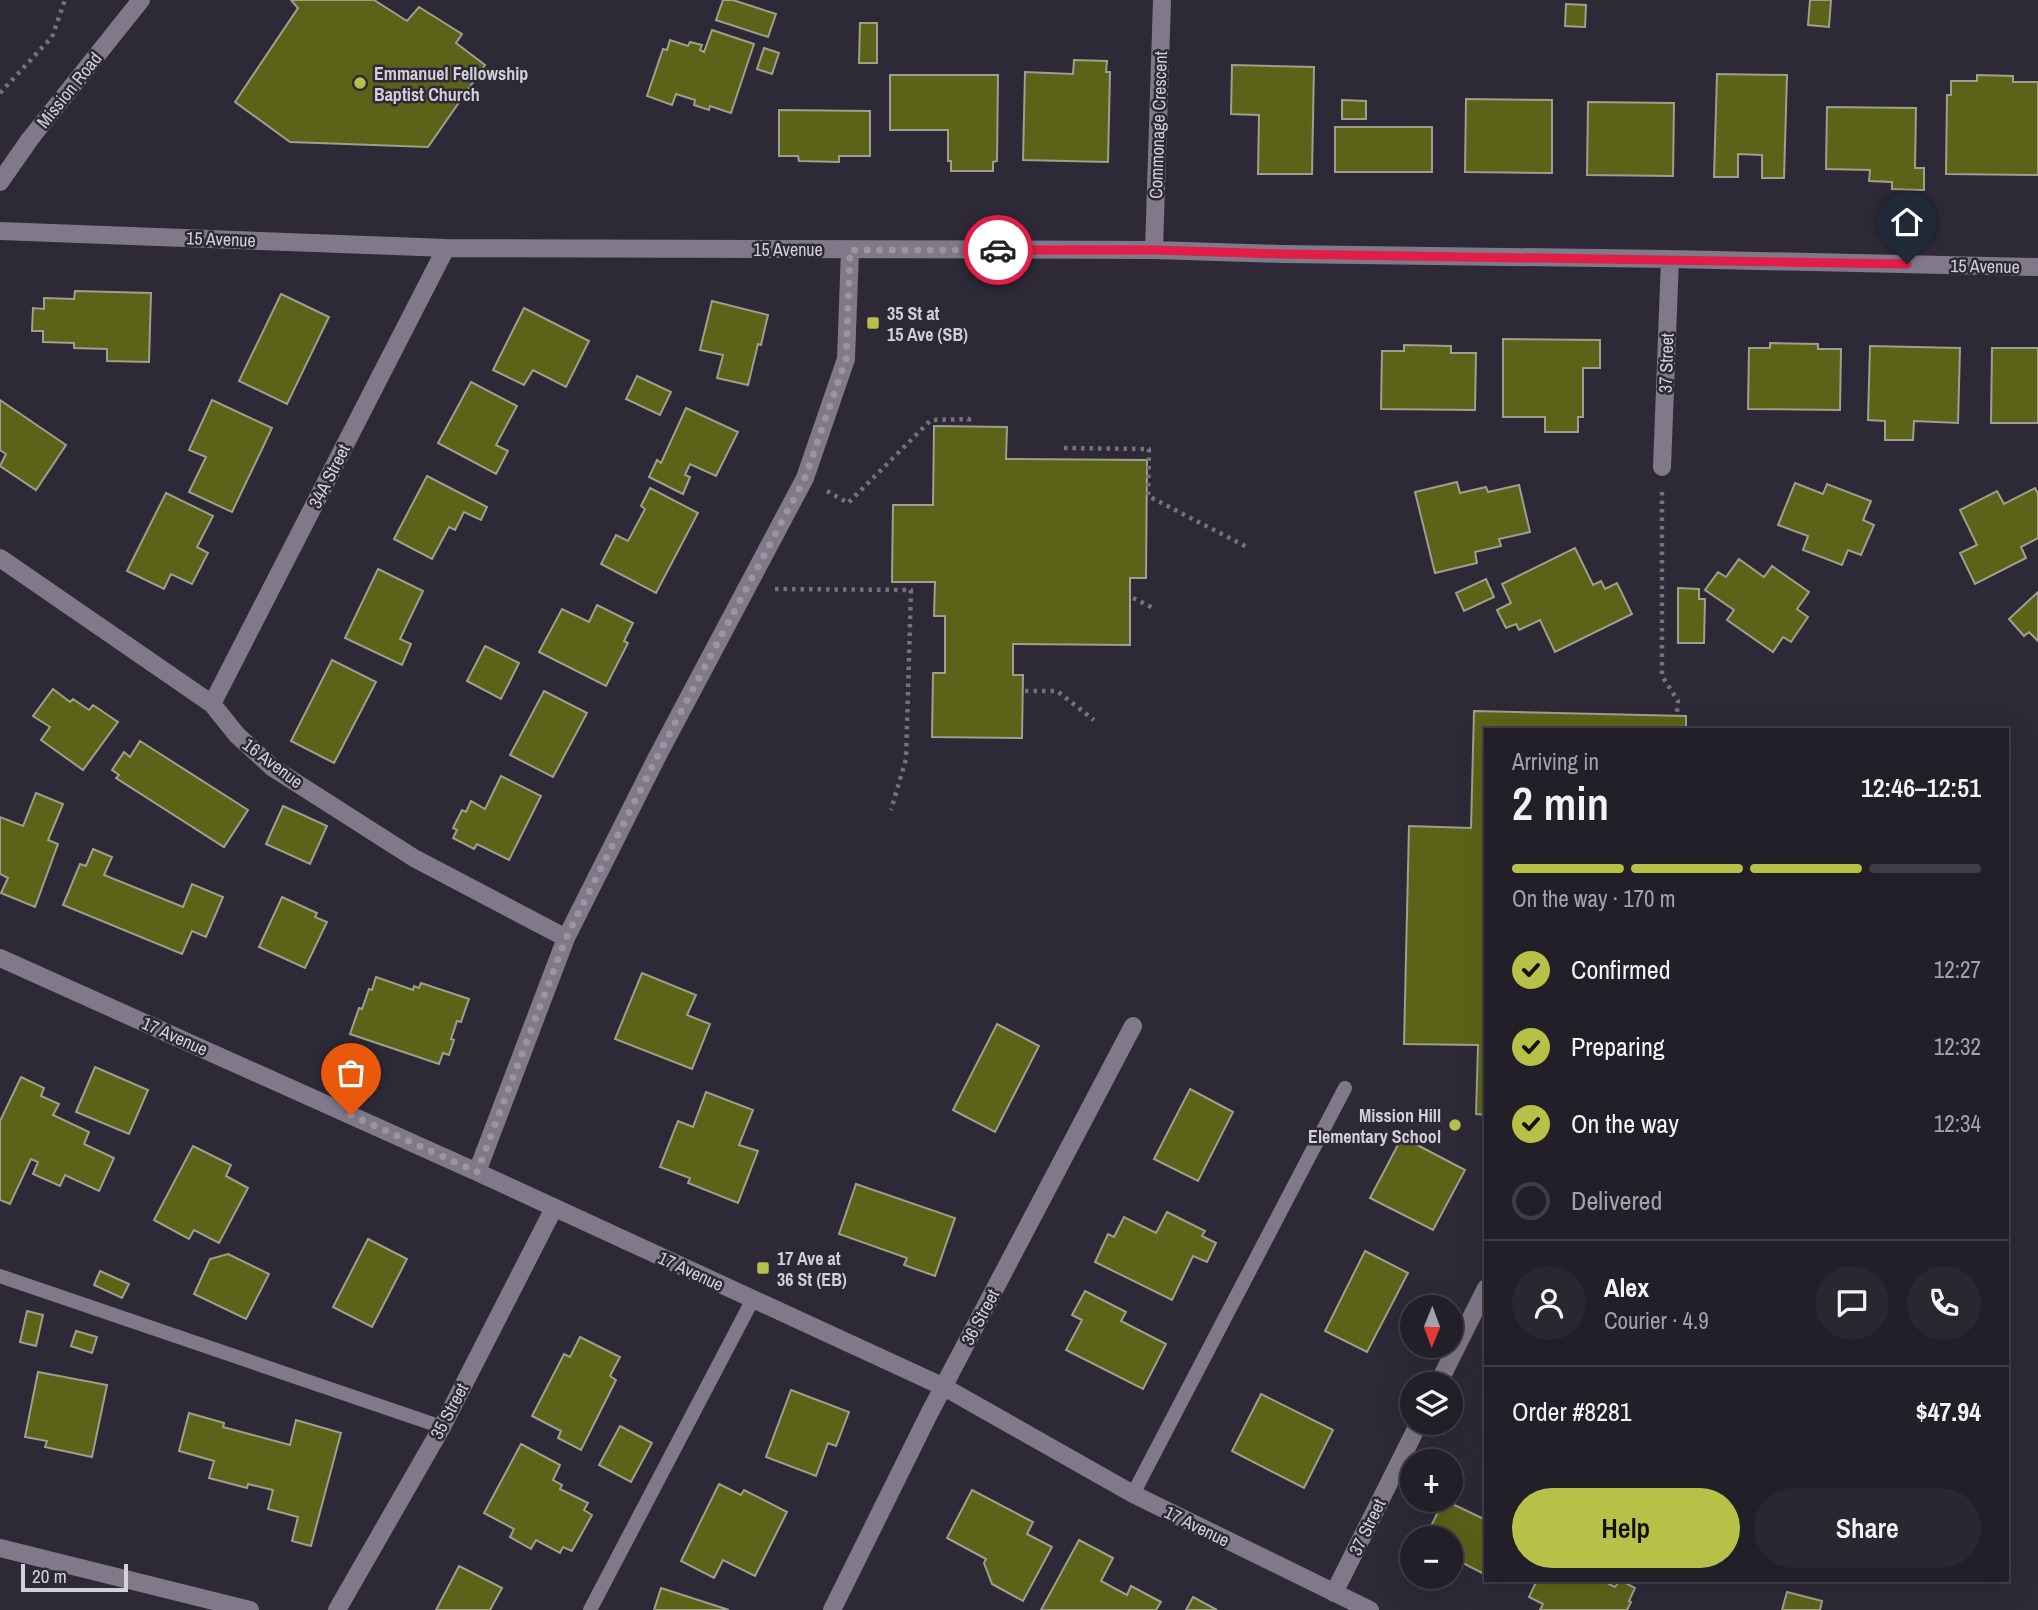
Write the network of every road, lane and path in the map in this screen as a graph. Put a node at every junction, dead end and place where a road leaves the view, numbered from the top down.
1 (65, 0) edge
2 (141, 0) edge
3 (1162, 0) edge
4 (0, 93) edge
5 (0, 182) edge
6 (0, 231) edge
7 (446, 248) junction
8 (850, 250) junction
9 (1154, 250) junction
10 (1670, 259) junction
11 (2038, 267) edge
12 (969, 426) dead end
13 (1063, 449) dead end
14 (1662, 467) joint
15 (805, 478) junction
16 (1247, 547) dead end
17 (0, 558) edge
18 (751, 580) junction
19 (1133, 598) dead end
20 (1153, 608) dead end
21 (1025, 691) dead end
22 (212, 704) junction
23 (1678, 712) dead end
24 (1094, 720) dead end
25 (891, 810) dead end
26 (566, 938) junction
27 (0, 958) edge
28 (1133, 1026) dead end
29 (1345, 1088) dead end
30 (477, 1172) junction
31 (554, 1208) junction
32 (0, 1276) edge
33 (1484, 1291) edge
34 (753, 1299) junction
35 (1444, 1372) edge
36 (944, 1387) junction
37 (442, 1427) junction
38 (1413, 1435) edge
39 (1133, 1494) junction
40 (0, 1548) edge
41 (1334, 1593) junction
42 (250, 1610) edge
43 (337, 1610) edge
44 (590, 1610) edge
45 (831, 1610) edge
46 (1370, 1610) edge

1 - 4 path
2 - 5 street, Mission Road
3 - 9 street, Commonage Crescent
6 - 7 street, 15 Avenue
7 - 8 street, 15 Avenue
7 - 22 street, 34A Street
8 - 9 street, 15 Avenue
8 - 15 street
9 - 10 street, 15 Avenue
10 - 11 street, 15 Avenue
10 - 14 street, 37 Street
12 - 15 path
13 - 16 path
14 - 23 path
15 - 18 street
17 - 22 street, 16 Avenue
18 - 25 path
18 - 26 street
19 - 20 path
21 - 24 path
22 - 26 street, 16 Avenue
26 - 30 street
27 - 30 street, 17 Avenue
28 - 36 street, 36 Street
29 - 39 lane
30 - 31 street, 17 Avenue
31 - 34 street, 17 Avenue
31 - 37 street, 35 Street
32 - 37 lane
33 - 35 street
34 - 36 street, 17 Avenue
34 - 44 lane
36 - 39 street, 17 Avenue
36 - 45 street, 36 Street
37 - 43 street, 35 Street
38 - 41 street, 37 Street
39 - 41 street, 17 Avenue
40 - 42 street
41 - 46 street, 17 Avenue

